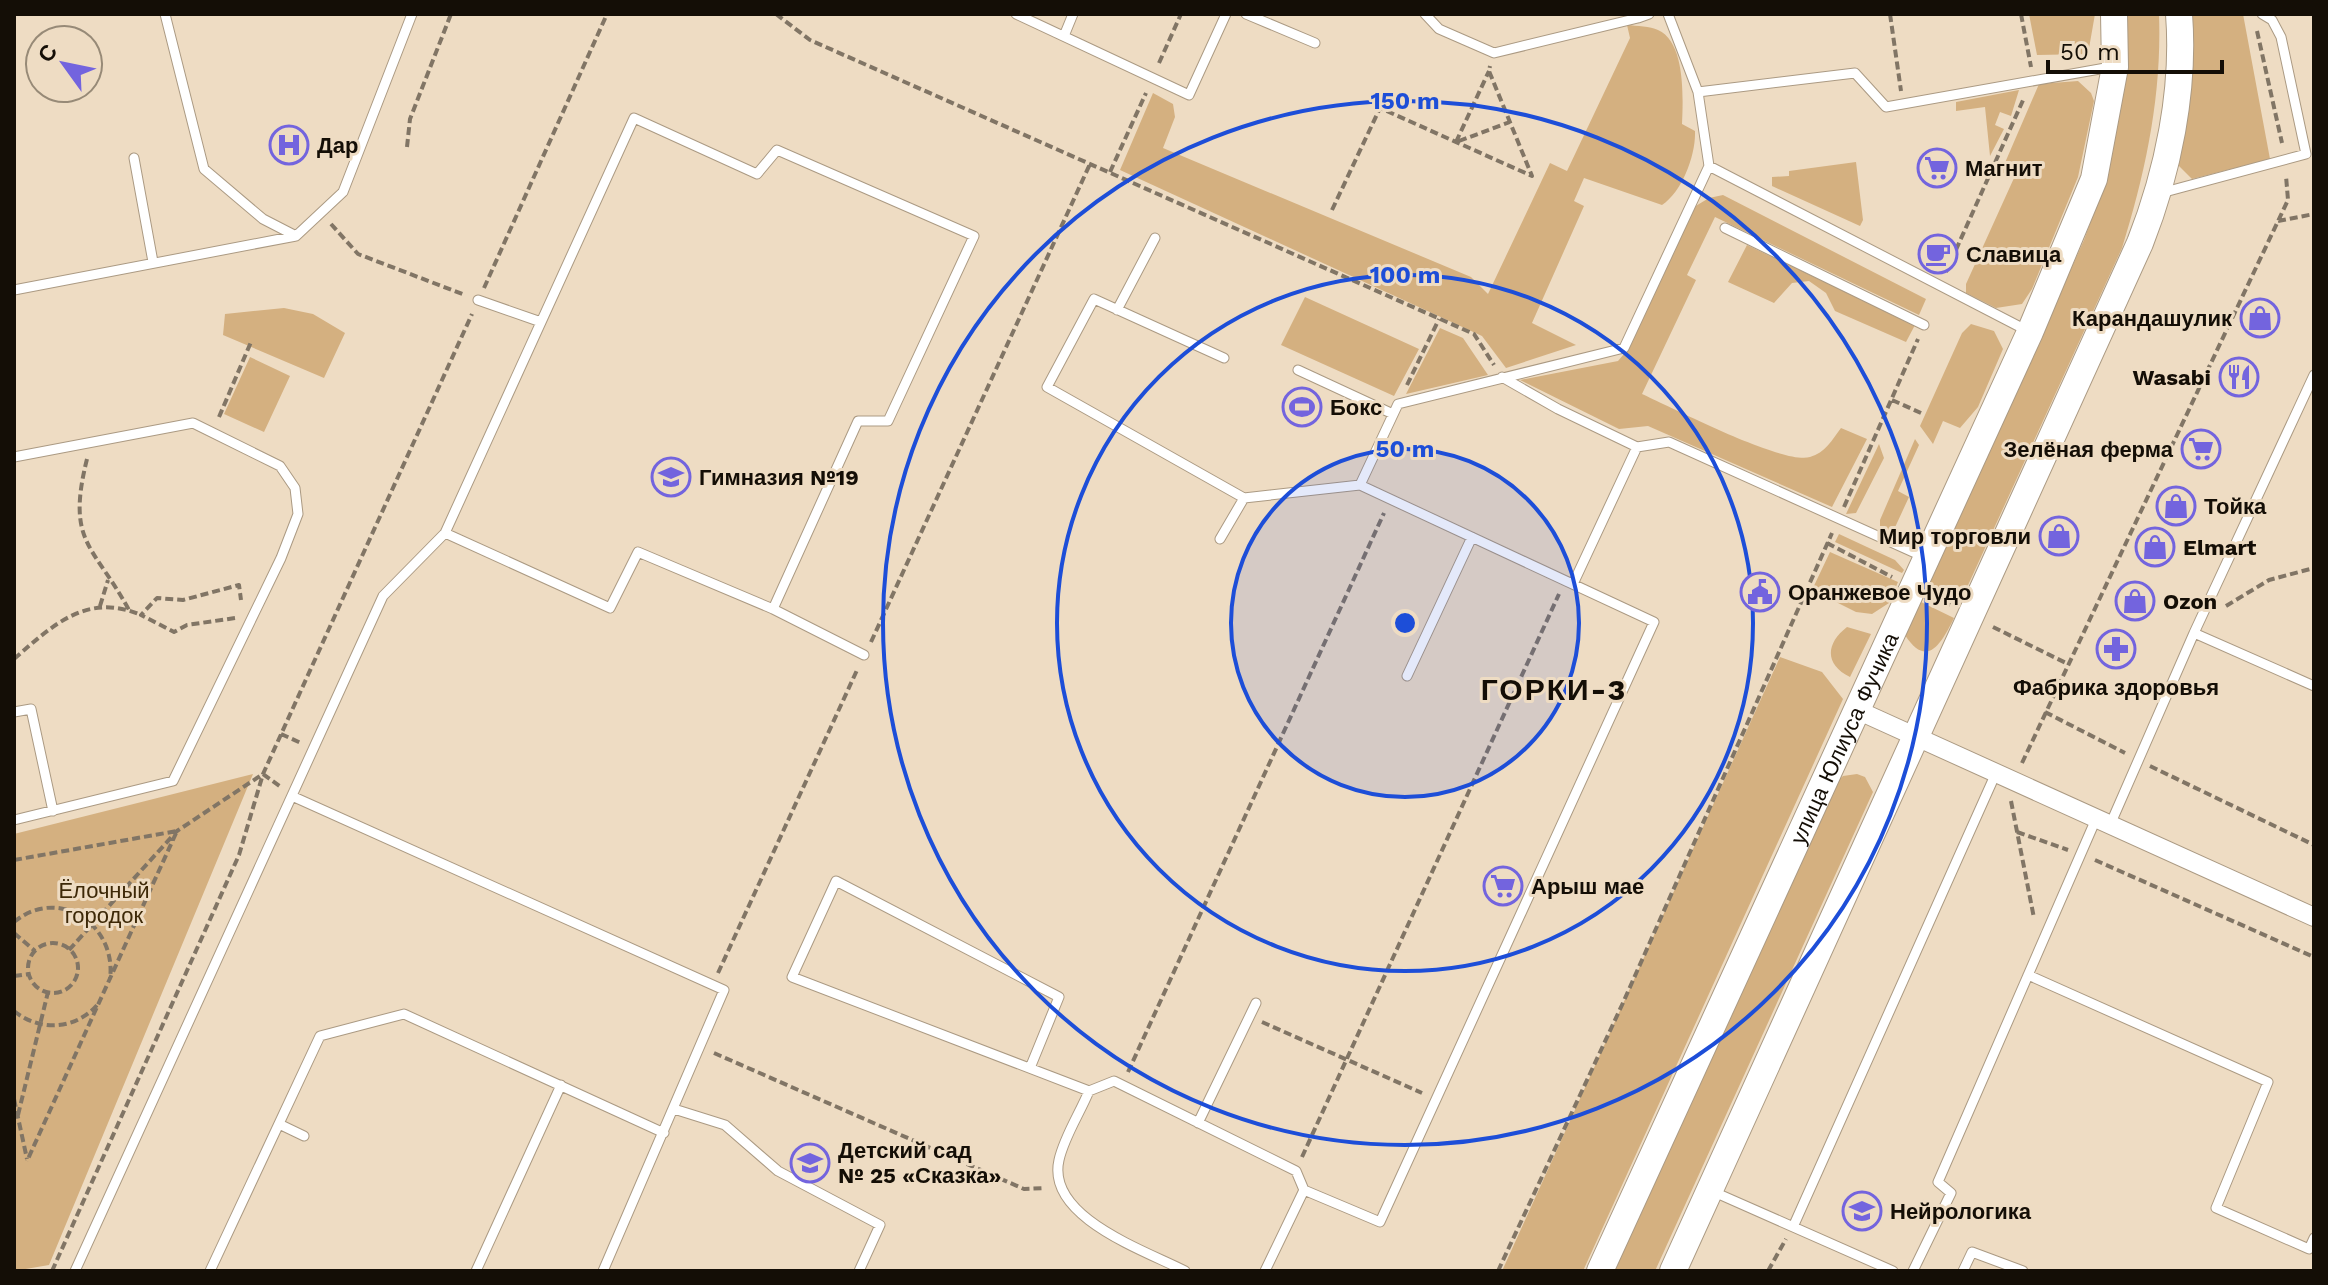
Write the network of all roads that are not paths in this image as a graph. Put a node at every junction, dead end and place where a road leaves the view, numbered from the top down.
1 (165, 14) edge
2 (412, 14) edge
3 (1016, 14) edge
4 (1073, 14) edge
5 (1226, 14) edge
6 (1246, 14) edge
7 (1425, 14) edge
8 (1649, 14) edge
9 (1668, 14) edge
10 (2114, 14) edge
11 (2179, 14) edge
12 (2262, 14) edge
13 (1638, 16) edge
14 (1064, 36) junction
15 (1315, 43) dead end
16 (2115, 67) junction
17 (1698, 92) junction
18 (2310, 153) edge
19 (134, 158) dead end
20 (1709, 166) junction
21 (2159, 194) junction
22 (1725, 228) dead end
23 (296, 236) junction
24 (1155, 238) dead end
25 (153, 262) junction
26 (14, 290) edge
27 (478, 300) road end
28 (1117, 310) junction
29 (541, 322) junction
30 (1924, 325) road end
31 (2030, 332) junction
32 (1224, 358) dead end
33 (1298, 370) dead end
34 (2314, 375) edge
35 (1502, 377) junction
36 (1393, 414) junction
37 (1637, 447) junction
38 (14, 457) edge
39 (1360, 485) junction
40 (1244, 498) junction
41 (445, 533) junction
42 (1472, 537) junction
43 (1220, 539) dead end
44 (1926, 558) junction
45 (1569, 582) junction
46 (773, 609) junction
47 (2194, 633) junction
48 (864, 655) road end
49 (1407, 676) dead end
50 (2314, 686) edge
51 (1857, 710) junction
52 (14, 712) edge
53 (1917, 737) junction
54 (2005, 777) junction
55 (294, 797) junction
56 (53, 811) junction
57 (14, 820) edge
58 (2103, 822) junction
59 (2314, 917) edge
60 (2028, 975) junction
61 (1256, 1003) dead end
62 (1030, 1068) junction
63 (561, 1085) junction
64 (1089, 1091) junction
65 (674, 1109) junction
66 (1198, 1123) junction
67 (279, 1124) junction
68 (664, 1133) junction
69 (304, 1136) dead end
70 (1304, 1190) junction
71 (1711, 1191) junction
72 (1793, 1227) junction
73 (2314, 1238) edge
74 (75, 1271) edge
75 (210, 1271) edge
76 (476, 1271) edge
77 (603, 1271) edge
78 (859, 1271) edge
79 (1185, 1271) edge
80 (1265, 1271) edge
81 (1600, 1271) edge
82 (1673, 1271) edge
83 (1893, 1271) edge
84 (1913, 1271) edge
85 (1963, 1271) edge
86 (2023, 1271) edge

1 - 23 lane
2 - 23 lane
3 - 14 lane
4 - 14 lane
5 - 14 lane
6 - 15 lane
7 - 13 lane
8 - 13 lane
9 - 17 lane
10 - 16 main road, улица Юлиуса Фучика
11 - 21 main road
12 - 18 lane
16 - 17 lane
16 - 31 main road, улица Юлиуса Фучика
17 - 20 lane
18 - 21 lane
19 - 25 lane
20 - 31 lane
20 - 35 lane
21 - 53 main road
22 - 30 lane
23 - 25 lane
24 - 28 lane
25 - 26 lane
27 - 29 lane
28 - 32 lane
28 - 40 lane
29 - 41 lane
29 - 46 lane
31 - 44 main road, улица Юлиуса Фучика
33 - 36 lane
34 - 47 lane
35 - 36 lane
35 - 37 lane
36 - 39 lane
37 - 44 lane
37 - 45 lane
38 - 56 lane
39 - 40 lane
39 - 42 lane
40 - 43 lane
41 - 46 lane
41 - 55 lane
42 - 45 lane
42 - 49 lane
44 - 51 main road, улица Юлиуса Фучика
45 - 70 lane
46 - 48 lane
47 - 50 lane
47 - 58 lane
51 - 53 street
51 - 81 main road, улица Юлиуса Фучика
52 - 56 lane
53 - 54 street
53 - 71 main road
54 - 58 street
54 - 72 lane
55 - 65 lane
55 - 74 lane
56 - 57 lane
58 - 59 street
58 - 60 lane
60 - 73 lane
60 - 84 lane
61 - 66 lane
62 - 62 lane
62 - 64 lane
63 - 67 lane
63 - 68 lane
63 - 76 lane
64 - 66 lane
64 - 79 lane
65 - 68 lane
65 - 78 lane
66 - 70 lane
67 - 69 lane
67 - 75 lane
68 - 77 lane
70 - 80 lane
71 - 72 lane
71 - 82 main road
72 - 83 lane
85 - 86 lane

